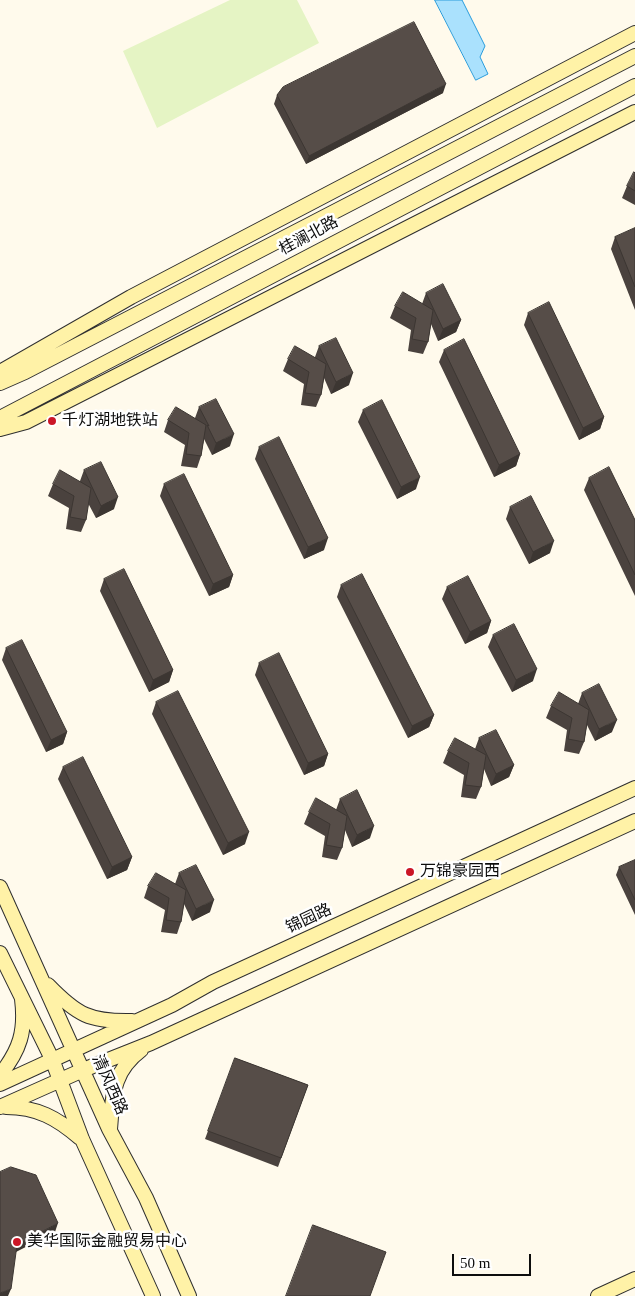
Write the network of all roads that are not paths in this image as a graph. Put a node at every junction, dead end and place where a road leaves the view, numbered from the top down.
1 (635, 33) edge
2 (635, 56) edge
3 (635, 86) edge
4 (635, 112) edge
5 (0, 372) edge
6 (0, 383) edge
7 (0, 418) edge
8 (0, 429) edge
9 (635, 788) edge
10 (635, 821) edge
11 (0, 886) edge
12 (0, 952) edge
13 (40, 976) junction
14 (20, 991) junction
15 (140, 1020) junction
16 (151, 1043) junction
17 (74, 1050) junction
18 (52, 1059) junction
19 (83, 1070) junction
20 (0, 1075) edge
21 (60, 1081) junction
22 (0, 1084) edge
23 (0, 1107) edge
24 (109, 1129) junction
25 (82, 1139) junction
26 (635, 1278) edge
27 (153, 1296) edge
28 (189, 1296) edge
29 (598, 1296) edge

1 - 5 main road
2 - 6 main road, 桂澜北路
3 - 7 main road, 桂澜北路
4 - 8 main road
9 - 15 main road, 锦园路
10 - 16 main road
11 - 13 main road, 清风西路
12 - 14 main road
13 - 15 main road
13 - 17 main road, 清风西路
14 - 18 main road
14 - 20 main road
15 - 17 main road, 锦园路
16 - 19 main road
16 - 24 main road
17 - 18 main road, 锦园路
17 - 19 main road, 清风西路
18 - 21 main road
18 - 22 main road, 锦园路
19 - 21 main road
19 - 24 main road, 清风西路
21 - 23 main road
21 - 25 main road
23 - 25 main road
24 - 28 main road, 清风西路
25 - 27 main road
26 - 29 main road

